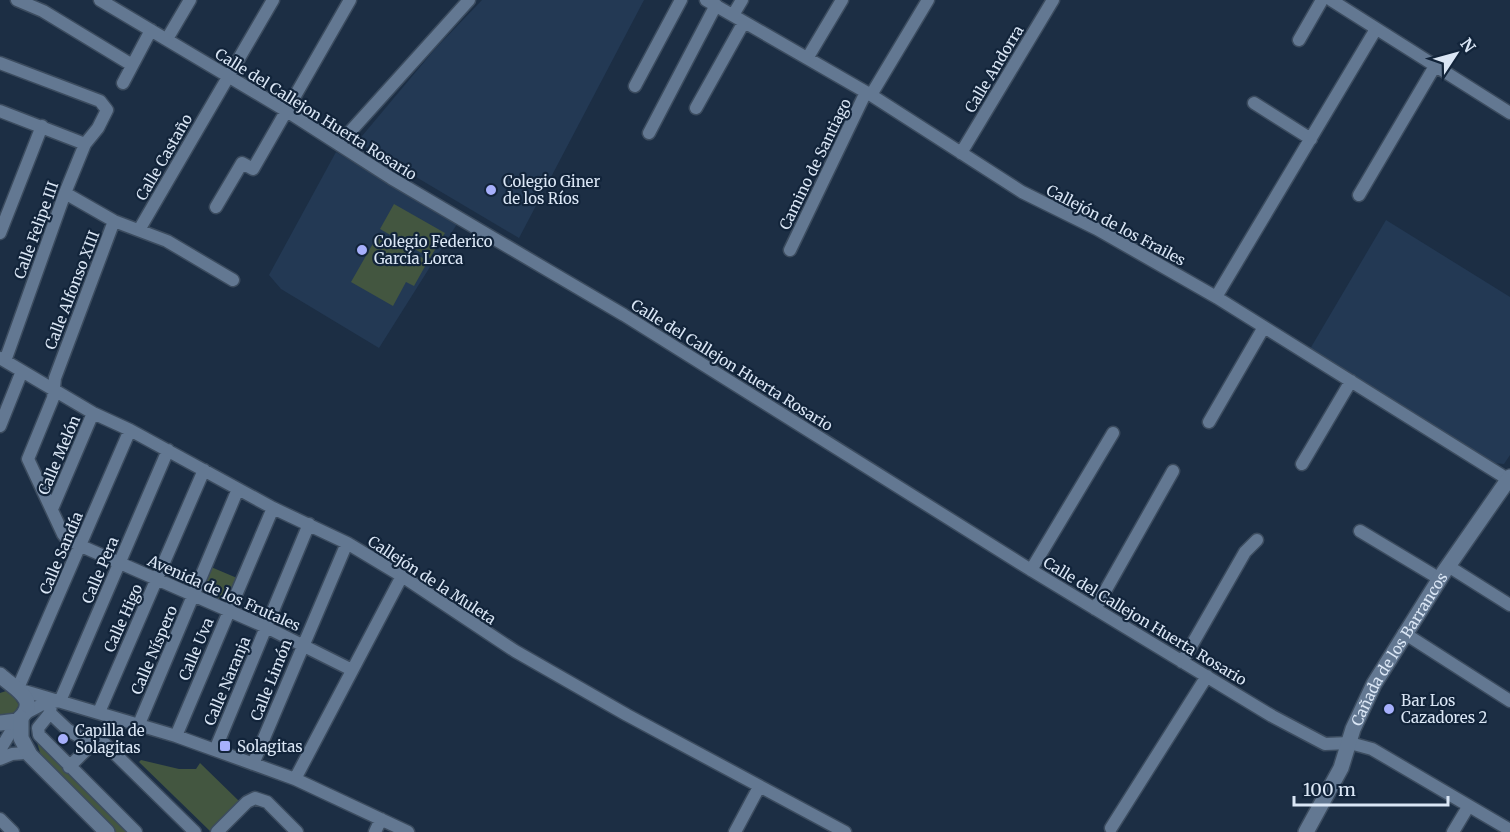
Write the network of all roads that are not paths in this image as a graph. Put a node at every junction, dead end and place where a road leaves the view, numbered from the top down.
1 (17, 0) edge
2 (190, 0) edge
3 (273, 0) edge
4 (350, 0) edge
5 (469, 0) edge
6 (681, 0) edge
7 (742, 0) edge
8 (842, 0) edge
9 (928, 0) edge
10 (1053, 0) edge
11 (1322, 0) edge
12 (1331, 0) edge
13 (104, 1) edge
14 (711, 3) edge
15 (739, 18) junction
16 (1376, 29) junction
17 (151, 30) junction
18 (167, 39) junction
19 (1299, 40) dead end
20 (808, 57) junction
21 (0, 63) edge
22 (132, 65) junction
23 (1435, 66) junction
24 (228, 76) junction
25 (123, 82) dead end
26 (635, 86) dead end
27 (868, 93) junction
28 (1254, 103) dead end
29 (696, 108) dead end
30 (285, 110) junction
31 (0, 111) edge
32 (1510, 113) edge
33 (42, 126) junction
34 (649, 134) dead end
35 (1311, 139) junction
36 (85, 144) junction
37 (339, 144) junction
38 (961, 153) junction
39 (65, 193) junction
40 (1359, 195) dead end
41 (216, 207) dead end
42 (114, 221) junction
43 (139, 230) junction
44 (0, 233) edge
45 (790, 250) dead end
46 (233, 280) dead end
47 (1216, 297) junction
48 (1264, 327) junction
49 (2, 360) edge
50 (22, 370) junction
51 (1351, 381) junction
52 (54, 389) junction
53 (93, 413) junction
54 (1209, 422) dead end
55 (0, 426) edge
56 (130, 430) junction
57 (1113, 433) dead end
58 (168, 450) junction
59 (1302, 464) dead end
60 (204, 470) junction
61 (1173, 471) dead end
62 (1509, 479) edge
63 (238, 489) junction
64 (273, 508) junction
65 (52, 509) junction
66 (309, 524) junction
67 (1360, 531) dead end
68 (1257, 540) dead end
69 (347, 543) junction
70 (81, 546) junction
71 (119, 563) junction
72 (1031, 570) junction
73 (1444, 572) junction
74 (402, 576) junction
75 (156, 579) junction
76 (193, 595) junction
77 (1510, 605) edge
78 (1095, 609) junction
79 (229, 611) junction
80 (266, 627) junction
81 (1404, 633) junction
82 (302, 644) junction
83 (1182, 662) junction
84 (352, 670) junction
85 (1207, 676) junction
86 (10, 684) edge
87 (1510, 700) edge
88 (54, 706) junction
89 (99, 712) junction
90 (21, 718) junction
91 (138, 724) junction
92 (3, 729) edge
93 (176, 736) junction
94 (1350, 743) junction
95 (93, 744) junction
96 (0, 750) edge
97 (215, 750) junction
98 (27, 754) junction
99 (0, 759) edge
100 (253, 764) junction
101 (69, 766) junction
102 (295, 779) junction
103 (759, 787) junction
104 (1468, 807) junction
105 (0, 819) edge
106 (381, 819) junction
107 (1111, 828) dead end
108 (223, 830) edge
109 (1510, 830) edge
110 (13, 832) edge
111 (107, 832) edge
112 (136, 832) edge
113 (195, 832) edge
114 (297, 832) edge
115 (375, 832) edge
116 (408, 832) edge
117 (735, 832) edge
118 (845, 832) edge
119 (1306, 832) edge
120 (1453, 832) edge

1 - 22 street
2 - 18 street
3 - 24 street, Calle Castaño
4 - 30 street
5 - 37 street
6 - 26 street
7 - 15 street
8 - 20 street
9 - 27 street, Camino de Santiago
10 - 38 street, Calle Andorra
11 - 19 street
12 - 16 street
13 - 17 street, Calle del Callejon Huerta Rosario
14 - 15 street, Callejón de los Frailes
14 - 34 street
15 - 20 street, Callejón de los Frailes
15 - 29 street
16 - 23 street
16 - 35 street
17 - 18 street, Calle del Callejon Huerta Rosario
17 - 22 street
18 - 24 street, Calle del Callejon Huerta Rosario
20 - 27 street, Callejón de los Frailes
21 - 36 street, Calle Felipe III
22 - 25 street
23 - 32 street
23 - 40 street
24 - 30 street, Calle del Callejon Huerta Rosario
24 - 43 street, Calle Castaño
27 - 38 street, Callejón de los Frailes
27 - 45 street, Camino de Santiago
28 - 35 street
30 - 37 street, Calle del Callejon Huerta Rosario
30 - 41 street
31 - 33 street
33 - 36 street
33 - 44 street
35 - 47 street
36 - 39 street, Calle Felipe III
37 - 72 street, Calle del Callejon Huerta Rosario
38 - 47 street, Callejón de los Frailes
39 - 42 street, Calle Alfonso XIII
39 - 49 street, Calle Felipe III
42 - 43 street
42 - 52 street, Calle Alfonso XIII
43 - 46 street
47 - 48 street, Callejón de los Frailes
48 - 51 street, Callejón de los Frailes
48 - 54 street
49 - 50 street, Callejón de la Muleta
50 - 52 street, Callejón de la Muleta
50 - 55 street
51 - 59 street
51 - 62 street, Callejón de los Frailes
52 - 53 street, Callejón de la Muleta
52 - 65 street, Calle Alfonso XIII
53 - 56 street, Callejón de la Muleta
53 - 65 street, Calle Melón
56 - 58 street, Callejón de la Muleta
56 - 70 street, Calle Sandía
57 - 72 street
58 - 60 street, Callejón de la Muleta
58 - 71 street, Calle Pera
60 - 63 street, Callejón de la Muleta
60 - 75 street, Calle Higo
61 - 78 street
62 - 73 street, Cañada de los Barrancos
63 - 64 street, Callejón de la Muleta
63 - 76 street, Calle Níspero
64 - 66 street, Callejón de la Muleta
64 - 79 street, Calle Uva
65 - 70 street, Calle Alfonso XIII
66 - 69 street, Callejón de la Muleta
66 - 80 street, Calle Naranja
67 - 73 street
68 - 83 street
69 - 74 street, Callejón de la Muleta
69 - 82 street, Calle Limón
70 - 71 street, Avenida de los Frutales
70 - 86 street, Calle Sandía
71 - 75 street, Avenida de los Frutales
71 - 88 street, Calle Pera
72 - 78 street, Calle del Callejon Huerta Rosario
73 - 77 street
73 - 81 street, Cañada de los Barrancos
74 - 84 street
74 - 103 street, Callejón de la Muleta
75 - 76 street, Avenida de los Frutales
75 - 89 street, Calle Higo
76 - 79 street, Avenida de los Frutales
76 - 91 street, Calle Níspero
78 - 83 street, Calle del Callejon Huerta Rosario
79 - 80 street, Avenida de los Frutales
79 - 93 street, Calle Uva
80 - 82 street, Avenida de los Frutales
80 - 97 street, Calle Naranja
81 - 87 street
81 - 94 street, Cañada de los Barrancos
82 - 84 street, Avenida de los Frutales
82 - 100 street, Calle Limón
83 - 85 street, Calle del Callejon Huerta Rosario
84 - 102 street
85 - 94 street, Calle del Callejon Huerta Rosario
85 - 107 street
86 - 88 street
86 - 90 street
88 - 89 street
88 - 90 street
88 - 95 street
88 - 101 street, Calle Pera
89 - 91 street
90 - 92 street
90 - 98 street
91 - 93 street
92 - 96 street
92 - 98 street
93 - 97 street
94 - 104 street, Calle del Callejon Huerta Rosario
94 - 119 street, Cañada de los Barrancos
95 - 101 street
95 - 113 street
97 - 100 street
98 - 99 street
98 - 111 street
100 - 102 street
101 - 112 street
102 - 106 street
103 - 117 street
103 - 118 street, Callejón de la Muleta
104 - 109 street, Calle del Callejon Huerta Rosario
104 - 120 street
105 - 110 street
106 - 115 street
106 - 116 street
108 - 114 street

